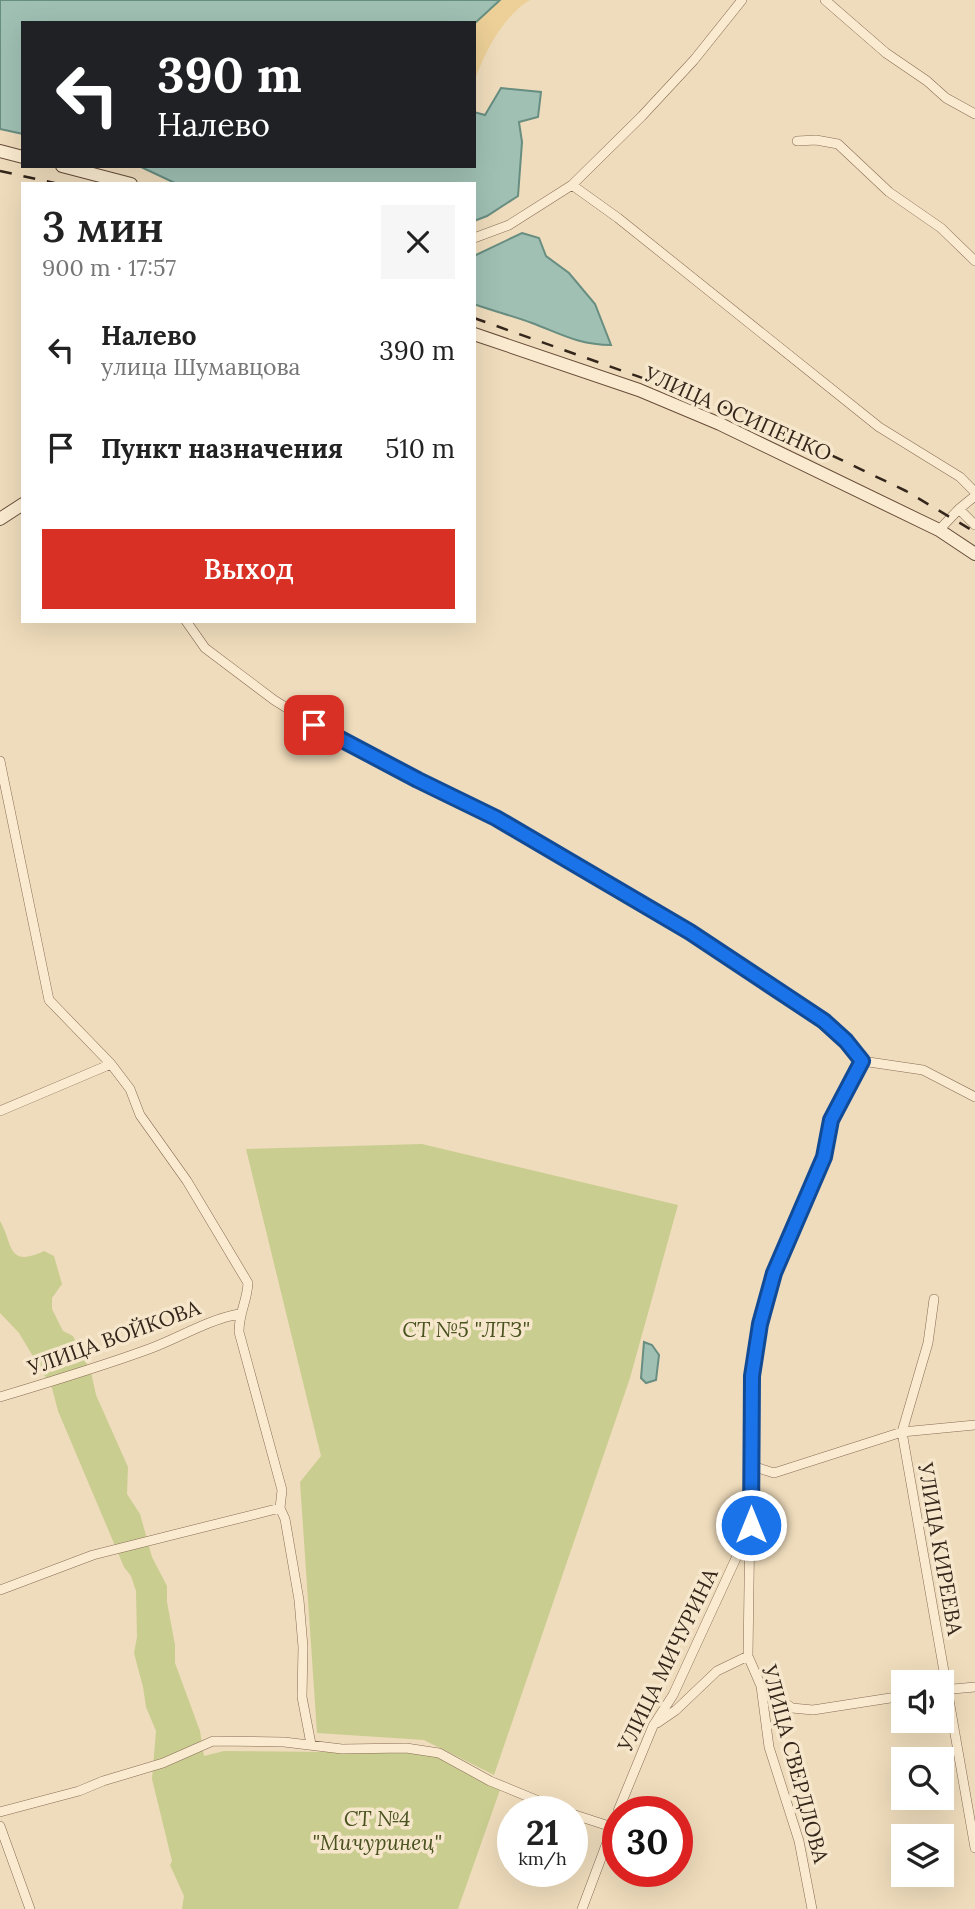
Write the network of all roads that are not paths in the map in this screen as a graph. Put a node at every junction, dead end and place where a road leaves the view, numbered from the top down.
1 (742, 0) edge
2 (825, 0) edge
3 (975, 114) edge
4 (797, 141) dead end
5 (0, 151) edge
6 (21, 156) edge
7 (70, 168) edge
8 (123, 182) edge
9 (572, 185) junction
10 (476, 237) edge
11 (975, 261) edge
12 (476, 335) edge
13 (975, 494) edge
14 (21, 505) edge
15 (959, 509) junction
16 (0, 519) edge
17 (975, 524) edge
18 (940, 530) junction
19 (975, 554) edge
20 (187, 623) edge
21 (0, 761) edge
22 (862, 1061) junction
23 (111, 1064) junction
24 (975, 1097) edge
25 (0, 1111) edge
26 (934, 1299) dead end
27 (239, 1314) junction
28 (0, 1397) edge
29 (975, 1425) edge
30 (901, 1432) junction
31 (752, 1466) junction
32 (280, 1508) junction
33 (751, 1525) junction
34 (0, 1590) edge
35 (748, 1656) junction
36 (941, 1670) edge
37 (761, 1686) junction
38 (975, 1687) edge
39 (954, 1688) edge
40 (891, 1698) edge
41 (653, 1726) junction
42 (953, 1733) edge
43 (311, 1744) junction
44 (526, 1796) edge
45 (625, 1796) edge
46 (0, 1812) edge
47 (0, 1826) edge
48 (975, 1848) edge
49 (602, 1854) edge
50 (30, 1909) edge
51 (582, 1909) edge
52 (812, 1909) edge

1 - 9 street
2 - 3 street
4 - 11 street
5 - 6 street
7 - 8 street
9 - 10 street
9 - 13 street
12 - 18 street, УЛИЦА ОСИПЕНКО
13 - 15 street
14 - 16 street
15 - 17 street
15 - 18 street
18 - 19 street, УЛИЦА ОСИПЕНКО
20 - 22 street
21 - 23 street
22 - 24 street
22 - 31 street, УЛИЦА СВЕРДЛОВА
23 - 25 street
23 - 27 street
26 - 30 street, УЛИЦА КИРЕЕВА
27 - 28 street, УЛИЦА ВОЙКОВА
27 - 32 street
29 - 30 street
30 - 31 street
30 - 36 street, УЛИЦА КИРЕЕВА
31 - 33 street, УЛИЦА СВЕРДЛОВА
32 - 34 street
32 - 43 street
33 - 35 street, УЛИЦА СВЕРДЛОВА
33 - 41 street, УЛИЦА МИЧУРИНА
35 - 37 street, УЛИЦА СВЕРДЛОВА
35 - 41 street
37 - 40 street
37 - 52 street, УЛИЦА СВЕРДЛОВА
38 - 39 street
41 - 45 street, УЛИЦА МИЧУРИНА
42 - 48 street, УЛИЦА КИРЕЕВА
43 - 44 street
43 - 46 street
47 - 50 street
49 - 51 street, УЛИЦА МИЧУРИНА

